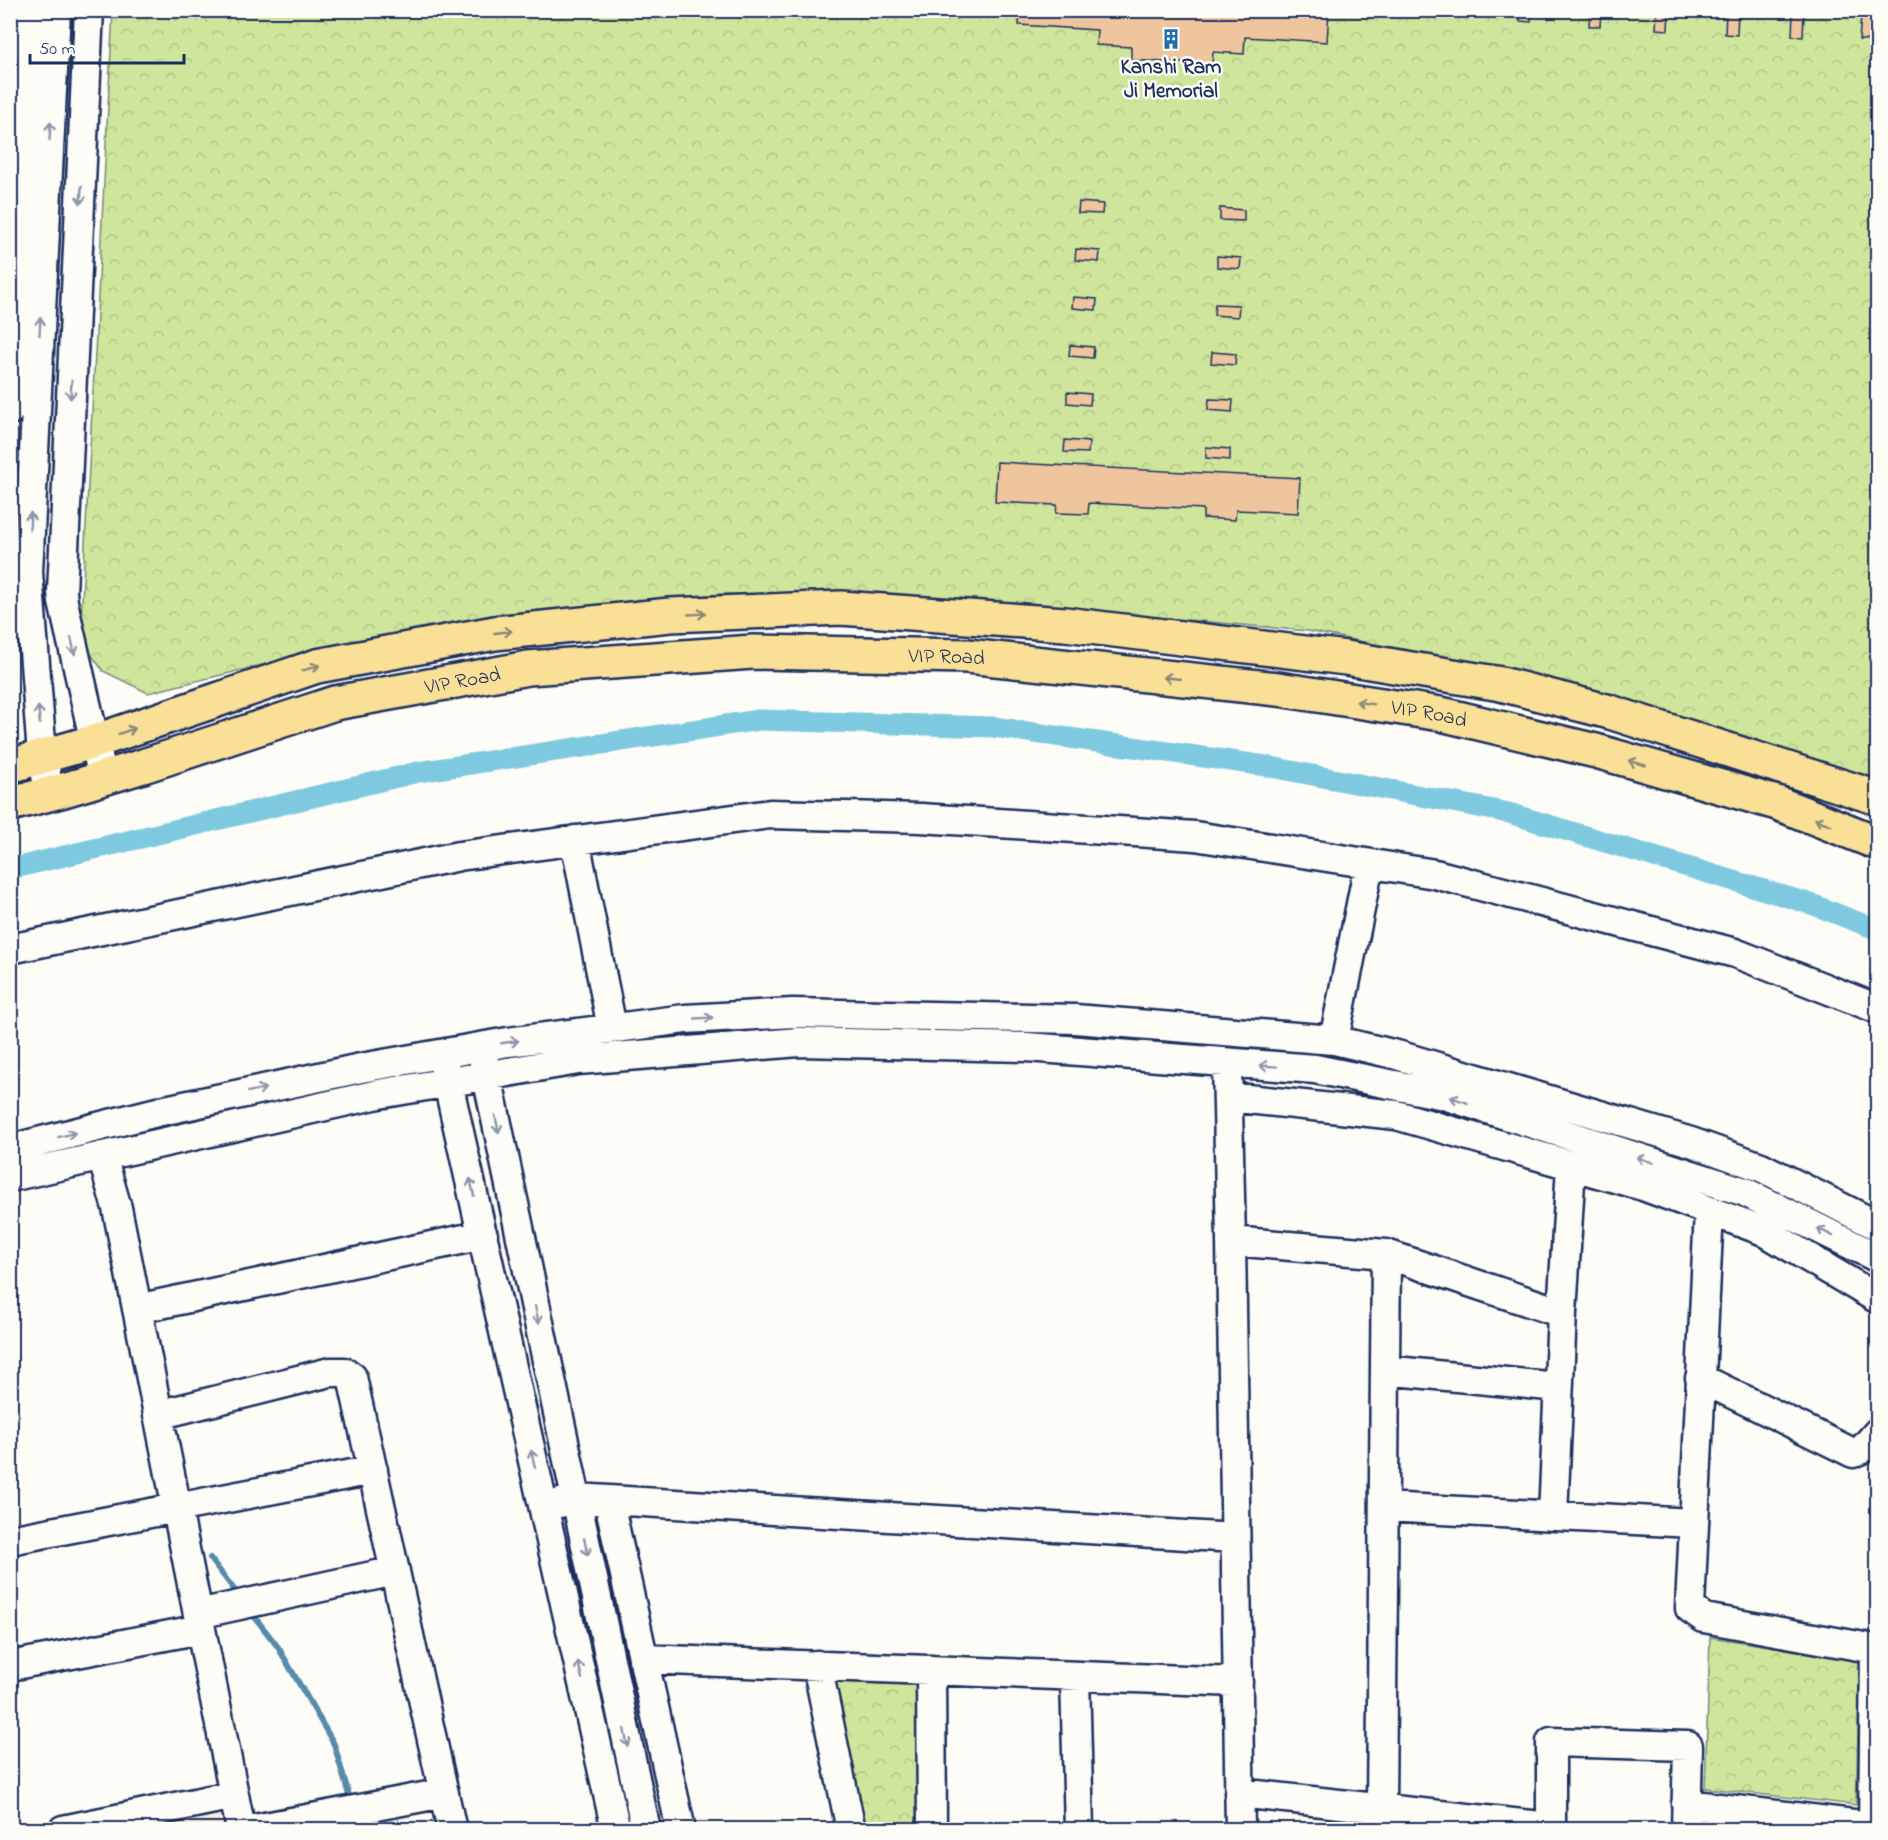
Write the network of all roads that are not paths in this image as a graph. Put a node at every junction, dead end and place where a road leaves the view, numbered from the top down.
1 (33, 10) edge
2 (56, 10) edge
3 (89, 10) edge
4 (14, 287) edge
5 (10, 410) edge
6 (20, 602) edge
7 (63, 602) junction
8 (96, 741) junction
9 (43, 757) junction
10 (10, 766) edge
11 (103, 778) junction
12 (49, 794) junction
13 (1878, 798) edge
14 (10, 804) edge
15 (575, 840) junction
16 (1878, 843) edge
17 (1369, 864) junction
18 (10, 949) edge
19 (1878, 1009) edge
20 (612, 1029) junction
21 (1334, 1040) junction
22 (481, 1046) junction
23 (442, 1054) junction
24 (1227, 1063) junction
25 (487, 1076) junction
26 (448, 1082) junction
27 (1228, 1097) junction
28 (10, 1149) edge
29 (102, 1156) junction
30 (1571, 1166) junction
31 (10, 1177) edge
32 (1709, 1211) junction
33 (1878, 1226) edge
34 (483, 1235) junction
35 (1231, 1241) junction
36 (1386, 1254) junction
37 (1878, 1258) edge
38 (1878, 1299) edge
39 (137, 1310) junction
40 (1562, 1313) junction
41 (1385, 1370) junction
42 (1700, 1378) junction
43 (1558, 1387) junction
44 (158, 1415) junction
45 (1878, 1432) edge
46 (373, 1470) junction
47 (576, 1498) junction
48 (609, 1502) junction
49 (1384, 1507) junction
50 (177, 1508) junction
51 (544, 1508) junction
52 (1553, 1516) junction
53 (1693, 1523) junction
54 (1235, 1538) junction
55 (10, 1540) edge
56 (395, 1571) junction
57 (199, 1621) junction
58 (644, 1659) junction
59 (817, 1665) junction
60 (10, 1666) edge
61 (931, 1670) junction
62 (1075, 1676) junction
63 (1238, 1682) junction
64 (444, 1793) junction
65 (1239, 1793) junction
66 (234, 1795) junction
67 (1381, 1808) junction
68 (1686, 1817) edge
69 (1875, 1827) edge
70 (1551, 1828) edge
71 (63, 1830) edge
72 (241, 1830) edge
73 (249, 1830) edge
74 (452, 1830) edge
75 (616, 1830) edge
76 (646, 1830) edge
77 (681, 1830) edge
78 (851, 1830) edge
79 (932, 1830) edge
80 (1079, 1830) edge
81 (1240, 1830) edge

1 - 4 street
6 -> 2 street
3 -> 7 street
4 - 5 street
6 - 7 street
9 -> 6 street
7 -> 8 street
8 - 9 main road, VIP Road
8 - 11 street
8 -> 13 main road, VIP Road
9 - 10 main road, VIP Road
9 - 12 street
11 - 12 main road, VIP Road
16 -> 11 main road, VIP Road
12 - 14 main road, VIP Road
15 - 17 street
15 - 18 street
15 - 20 street
17 - 19 street
17 - 21 street
20 -> 21 street
22 -> 20 street
21 - 33 street
22 - 23 street
22 - 25 street
23 - 26 street
28 -> 23 street
24 - 25 street
24 - 27 street
37 -> 24 street
25 - 26 street
25 -> 47 street
26 - 29 street
34 -> 26 street
27 - 30 street
27 - 35 street
29 - 31 street
29 - 39 street
30 - 32 street
30 - 40 street
32 - 38 street
32 - 42 street
34 - 39 street
51 -> 34 street
35 - 36 street
35 - 54 street
36 - 40 street
36 - 41 street
39 - 44 street
40 - 43 street
41 - 43 street
41 - 49 street
42 - 45 street
42 - 53 street
43 - 52 street
44 - 46 street
44 - 50 street
46 - 50 street
46 - 56 street
47 - 48 street
47 - 51 street
47 -> 76 street
48 - 54 street
48 - 58 street
49 - 52 street
49 - 67 street
50 - 55 street
50 - 57 street
75 -> 51 street
52 - 53 street
53 - 69 street
54 - 63 street
56 - 57 street
56 - 64 street
57 - 60 street
57 - 66 street
58 - 59 street
58 - 77 street
59 - 61 street
59 - 78 street
61 - 62 street
61 - 79 street
62 - 63 street
62 - 80 street
63 - 65 street
64 - 73 street
64 - 74 street
65 - 67 street
65 - 81 street
66 - 71 street
66 - 72 street
67 - 70 street
68 - 69 street
68 - 70 street

